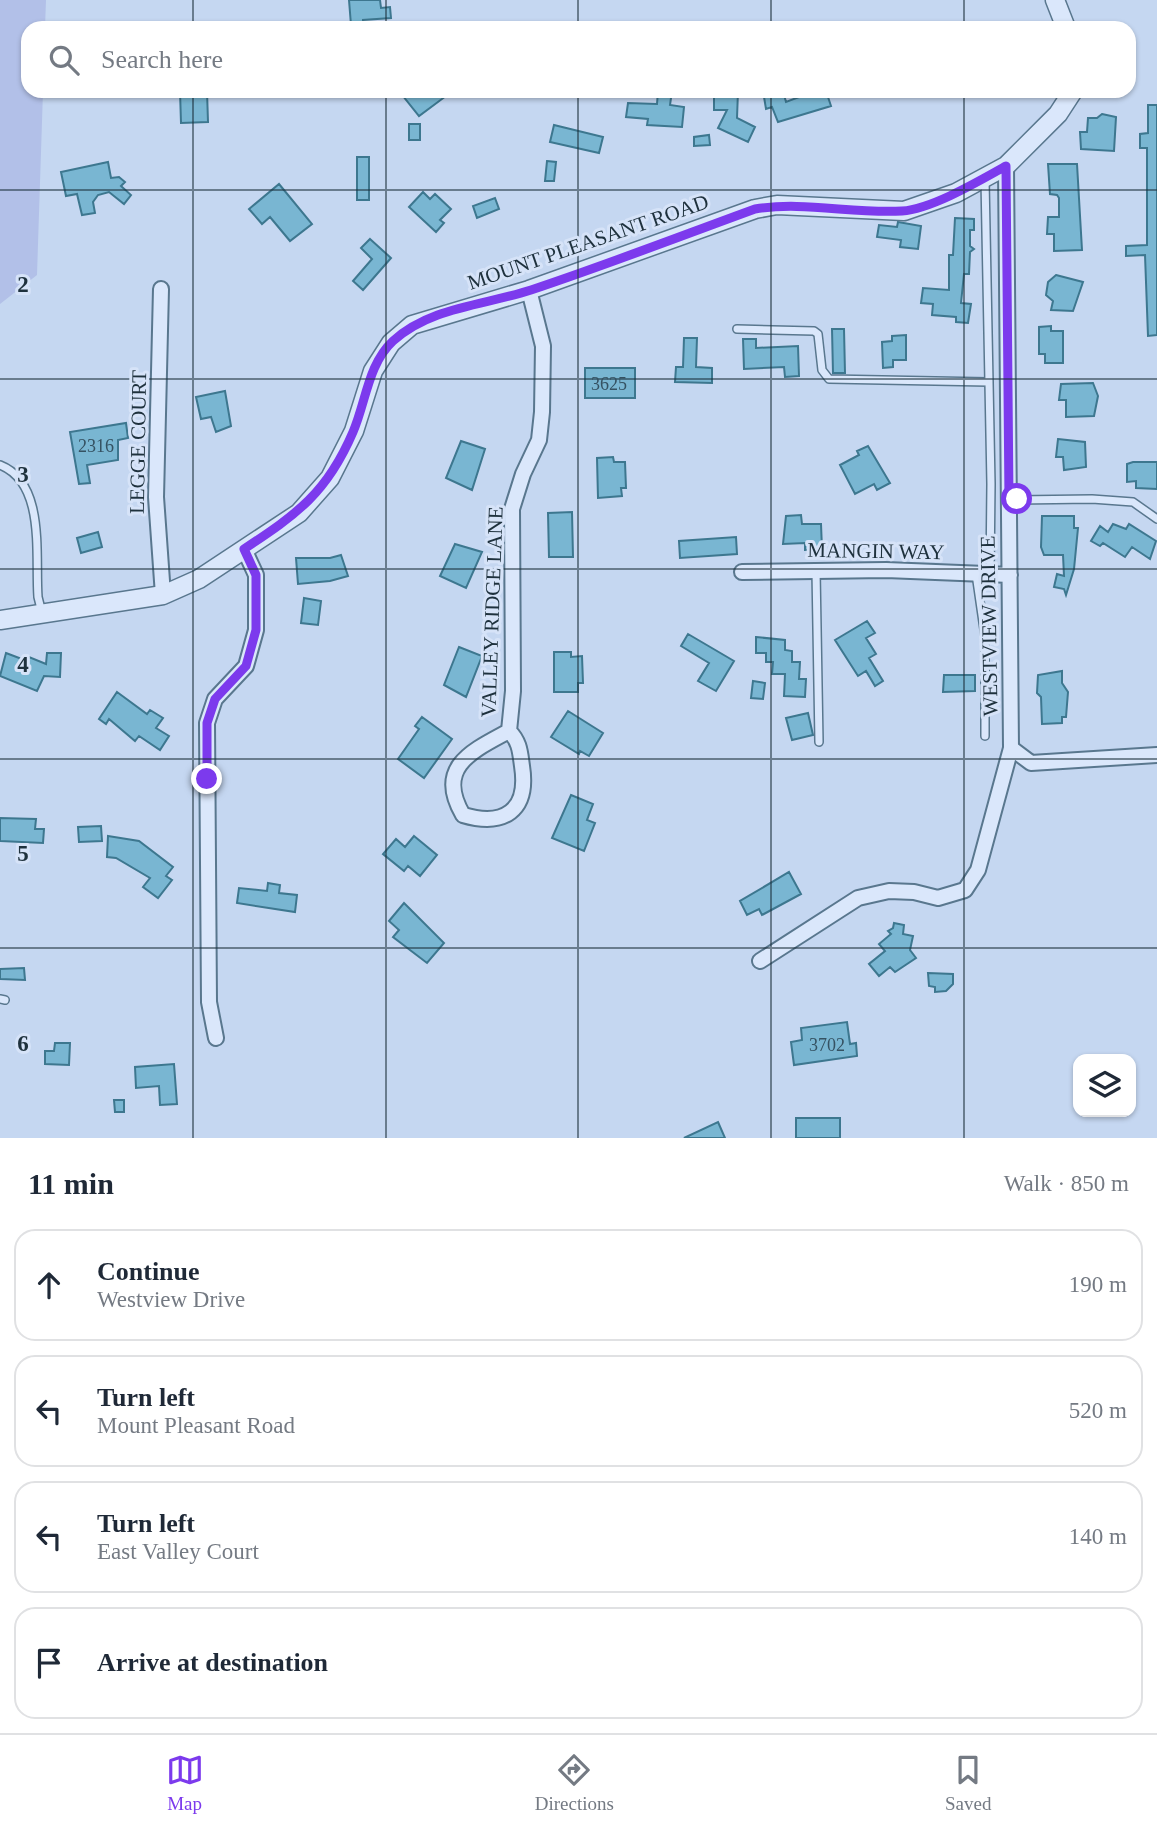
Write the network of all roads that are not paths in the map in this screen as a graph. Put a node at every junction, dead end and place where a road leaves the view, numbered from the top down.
1 (1055, 0) edge
2 (1063, 21) edge
3 (1068, 98) edge
4 (1006, 166) junction
5 (985, 177) junction
6 (161, 289) dead end
7 (529, 290) junction
8 (737, 329) dead end
9 (988, 382) junction
10 (0, 465) edge
11 (1009, 500) junction
12 (1157, 519) edge
13 (244, 549) junction
14 (816, 571) junction
15 (742, 572) dead end
16 (983, 574) junction
17 (1010, 575) junction
18 (163, 595) junction
19 (43, 614) junction
20 (0, 620) edge
21 (509, 731) junction
22 (985, 736) dead end
23 (819, 742) dead end
24 (1011, 748) junction
25 (1157, 755) edge
26 (760, 961) dead end
27 (216, 1038) dead end

1 - 2 street
3 - 4 street, MOUNT PLEASANT ROAD
4 - 5 street, MOUNT PLEASANT ROAD
4 - 11 street, WESTVIEW DRIVE
5 - 7 street, MOUNT PLEASANT ROAD
5 - 9 lane
6 - 18 street, LEGGE COURT
7 - 13 street, MOUNT PLEASANT ROAD
7 - 21 street, VALLEY RIDGE LANE
8 - 9 lane
9 - 16 lane
10 - 19 lane
11 - 12 lane
11 - 17 street, WESTVIEW DRIVE
13 - 18 street, MOUNT PLEASANT ROAD
13 - 27 street
14 - 15 street, MANGIN WAY
14 - 16 street, MANGIN WAY
14 - 23 lane
16 - 17 street, MANGIN WAY
16 - 22 lane
17 - 24 street, WESTVIEW DRIVE
18 - 19 street, MOUNT PLEASANT ROAD
19 - 20 street, MOUNT PLEASANT ROAD
21 - 21 street, VALLEY RIDGE LANE
24 - 25 street
24 - 26 street, WESTVIEW DRIVE

